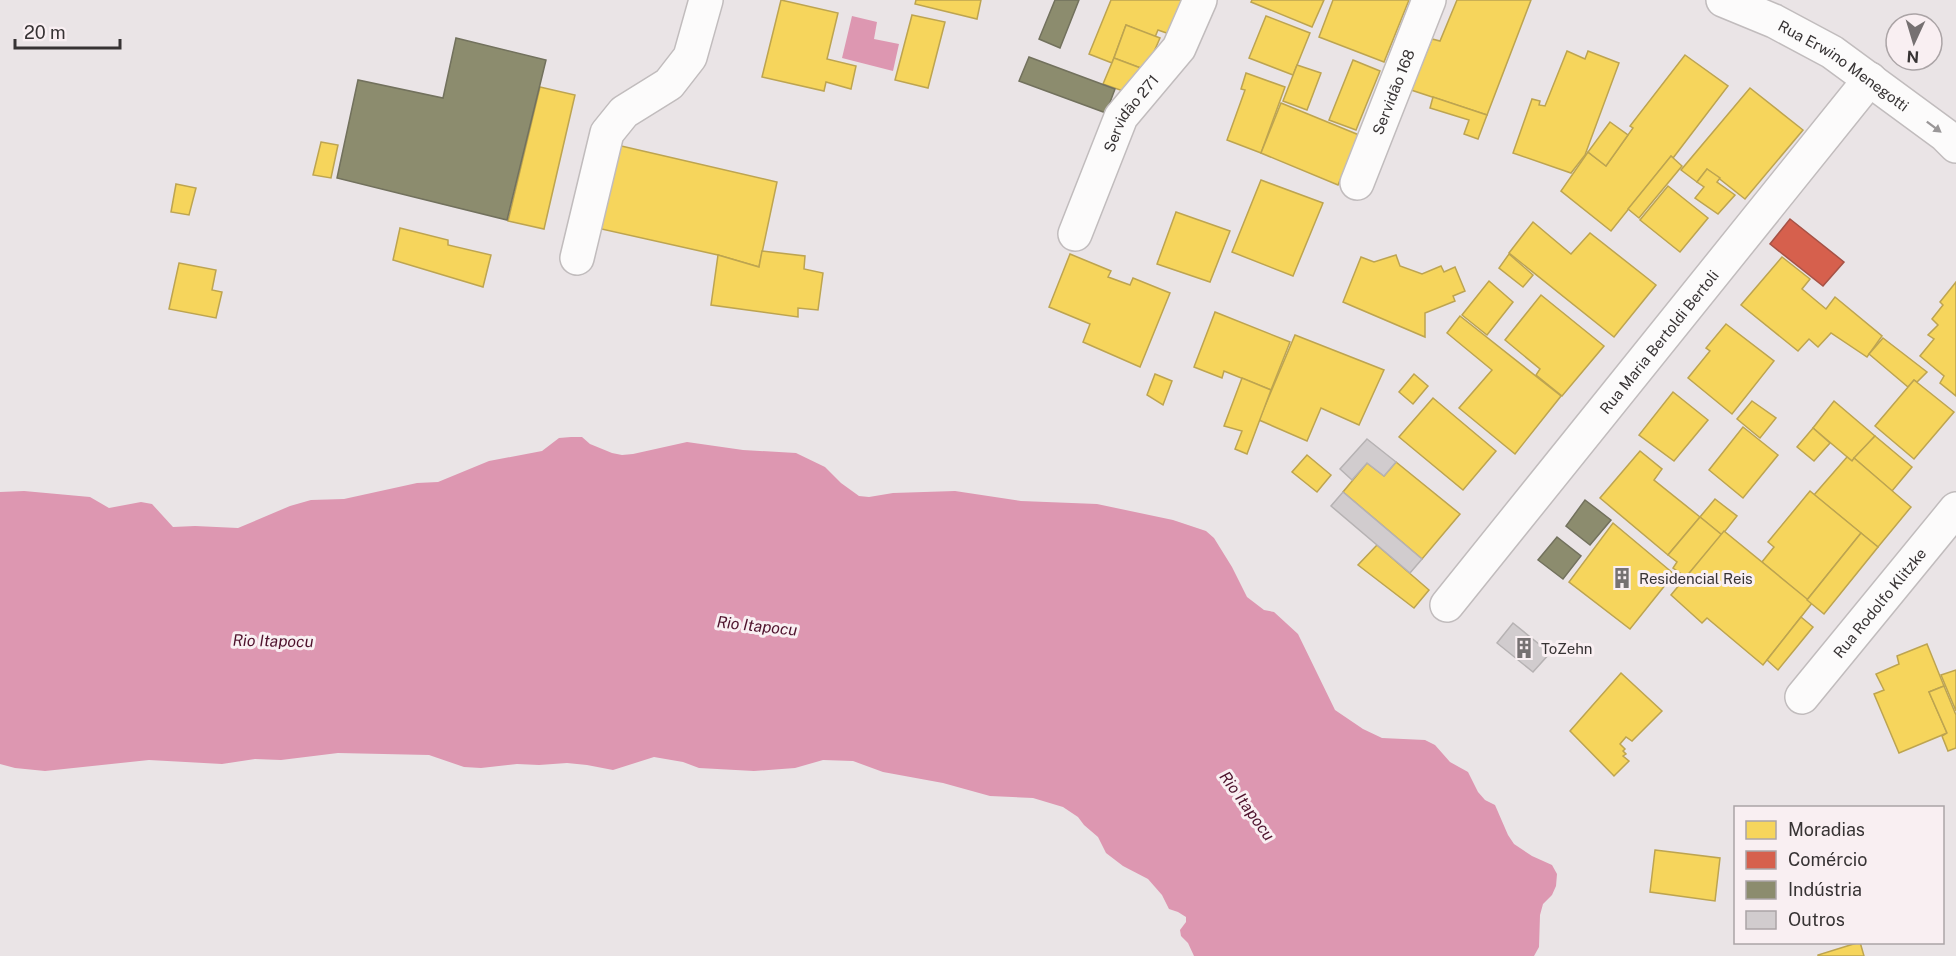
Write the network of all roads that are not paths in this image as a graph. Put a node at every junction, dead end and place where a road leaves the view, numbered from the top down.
1 (706, 0) edge
2 (1200, 0) edge
3 (1429, 0) edge
4 (1723, 0) edge
5 (1870, 79) junction
6 (1956, 146) edge
7 (1357, 183) dead end
8 (1075, 234) dead end
9 (577, 258) dead end
10 (1956, 508) edge
11 (1447, 605) dead end
12 (1802, 697) dead end

1 - 9 street
2 - 8 street, Servidão 271
3 - 7 street, Servidão 168
4 - 5 street, Rua Erwino Menegotti
5 -> 6 street, Rua Erwino Menegotti
5 - 11 street, Rua Maria Bertoldi Bertoli
10 - 12 street, Rua Rodolfo Klitzke

